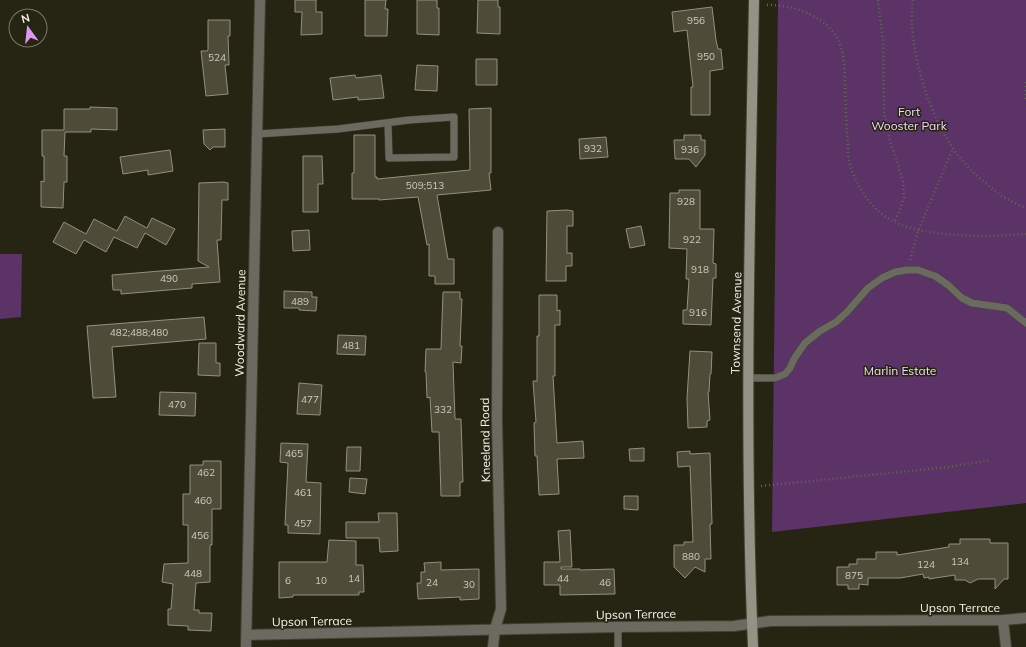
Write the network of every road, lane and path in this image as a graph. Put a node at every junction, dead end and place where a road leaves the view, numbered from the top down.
1 (260, 0) edge
2 (878, 0) edge
3 (913, 0) edge
4 (754, 2) edge
5 (1026, 82) edge
6 (1026, 102) edge
7 (388, 123) junction
8 (257, 134) junction
9 (953, 148) junction
10 (1026, 208) edge
11 (894, 222) junction
12 (918, 231) junction
13 (498, 232) dead end
14 (1026, 234) edge
15 (906, 270) junction
16 (1026, 323) edge
17 (748, 378) junction
18 (990, 460) dead end
19 (749, 487) junction
20 (1026, 618) edge
21 (1003, 620) junction
22 (752, 623) junction
23 (618, 627) junction
24 (495, 629) junction
25 (247, 635) junction
26 (246, 647) edge
27 (493, 647) edge
28 (618, 647) edge
29 (753, 647) edge
30 (1006, 647) edge

1 - 8 street, Woodward Avenue
2 - 11 path
3 - 9 path
4 - 11 path
4 - 17 main road, Townsend Avenue
5 - 6 path
7 - 7 lane
7 - 8 lane
8 - 25 street, Woodward Avenue
9 - 10 path
9 - 12 path
11 - 12 path
12 - 14 path
12 - 15 path
13 - 24 street, Kneeland Road
15 - 16 lane
15 - 17 lane
17 - 19 main road, Townsend Avenue
18 - 19 path
19 - 22 main road, Townsend Avenue
20 - 21 street, Upson Terrace
21 - 22 street, Upson Terrace
21 - 30 street
22 - 23 street, Upson Terrace
22 - 29 main road, Townsend Avenue
23 - 24 street, Upson Terrace
23 - 28 lane
24 - 25 street, Upson Terrace
24 - 27 street, Kneeland Road
25 - 26 street, Woodward Avenue

